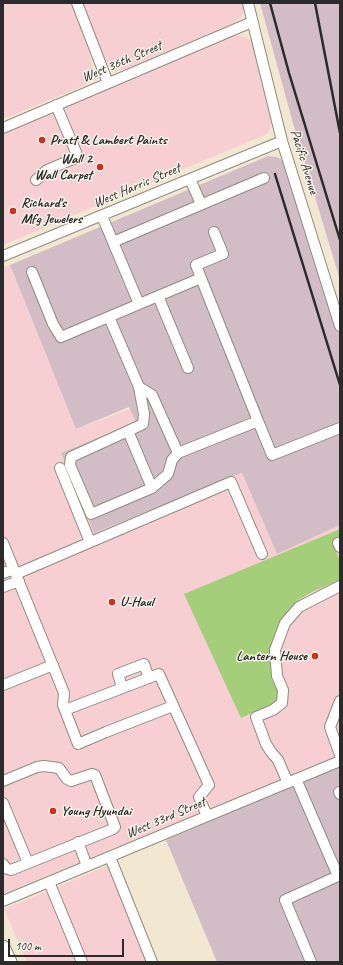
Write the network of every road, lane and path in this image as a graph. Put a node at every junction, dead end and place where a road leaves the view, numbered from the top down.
1 (77, 3) edge
2 (248, 3) edge
3 (252, 22) junction
4 (108, 83) junction
5 (56, 105) junction
6 (3, 128) edge
7 (282, 141) junction
8 (264, 178) dead end
9 (190, 179) junction
10 (36, 180) dead end
11 (201, 204) junction
12 (102, 216) junction
13 (214, 232) dead end
14 (113, 242) junction
15 (3, 256) edge
16 (32, 272) dead end
17 (201, 278) junction
18 (158, 296) junction
19 (139, 304) junction
20 (109, 317) junction
21 (340, 326) edge
22 (188, 368) dead end
23 (139, 387) junction
24 (258, 421) junction
25 (340, 428) edge
26 (128, 431) junction
27 (178, 453) junction
28 (60, 468) dead end
29 (152, 488) junction
30 (90, 542) junction
31 (340, 543) edge
32 (4, 547) edge
33 (340, 547) edge
34 (262, 554) dead end
35 (3, 573) edge
36 (16, 574) junction
37 (4, 585) edge
38 (340, 586) edge
39 (53, 665) junction
40 (149, 678) junction
41 (3, 685) edge
42 (122, 688) junction
43 (340, 701) edge
44 (173, 706) junction
45 (65, 710) junction
46 (340, 755) edge
47 (340, 761) edge
48 (3, 781) edge
49 (292, 781) junction
50 (3, 803) edge
51 (207, 816) junction
52 (78, 842) junction
53 (110, 857) junction
54 (28, 863) junction
55 (3, 864) edge
56 (87, 866) junction
57 (339, 875) edge
58 (49, 882) junction
59 (3, 901) edge
60 (3, 947) edge
61 (10, 962) edge
62 (82, 962) edge
63 (152, 962) edge
64 (311, 962) edge

1 - 4 street
2 - 3 street, Pacific Avenue
3 - 4 street, West 36th Street
3 - 7 street, Pacific Avenue
4 - 5 street, West 36th Street
5 - 6 street, West 36th Street
5 - 10 street
7 - 9 street, West Harris Street
7 - 21 street, Pacific Avenue
8 - 11 street
9 - 11 street
9 - 12 street, West Harris Street
11 - 14 street
12 - 14 street
12 - 15 street, West Harris Street
13 - 17 street
14 - 19 street
16 - 20 street
17 - 18 street
17 - 24 street
18 - 19 street
18 - 22 street
19 - 20 street
20 - 23 street
23 - 26 street
23 - 27 street
24 - 25 street
24 - 27 street
26 - 29 street
26 - 29 street
27 - 29 street
28 - 30 street
30 - 34 street
30 - 36 street
31 - 33 street
32 - 36 street
35 - 36 street
36 - 37 street
36 - 39 street
38 - 49 street
39 - 41 street
39 - 45 street
40 - 42 street
40 - 42 street
40 - 44 street
42 - 45 street
43 - 46 street
44 - 45 street
44 - 51 street
47 - 49 street, West 33rd Street
48 - 52 street
49 - 51 street, West 33rd Street
49 - 57 street
50 - 54 street
51 - 53 street, West 33rd Street
52 - 54 street
52 - 56 street
53 - 56 street, West 33rd Street
53 - 63 street
54 - 55 street
56 - 58 street, West 33rd Street
57 - 64 street
58 - 59 street, West 33rd Street
58 - 62 street
60 - 61 main road

